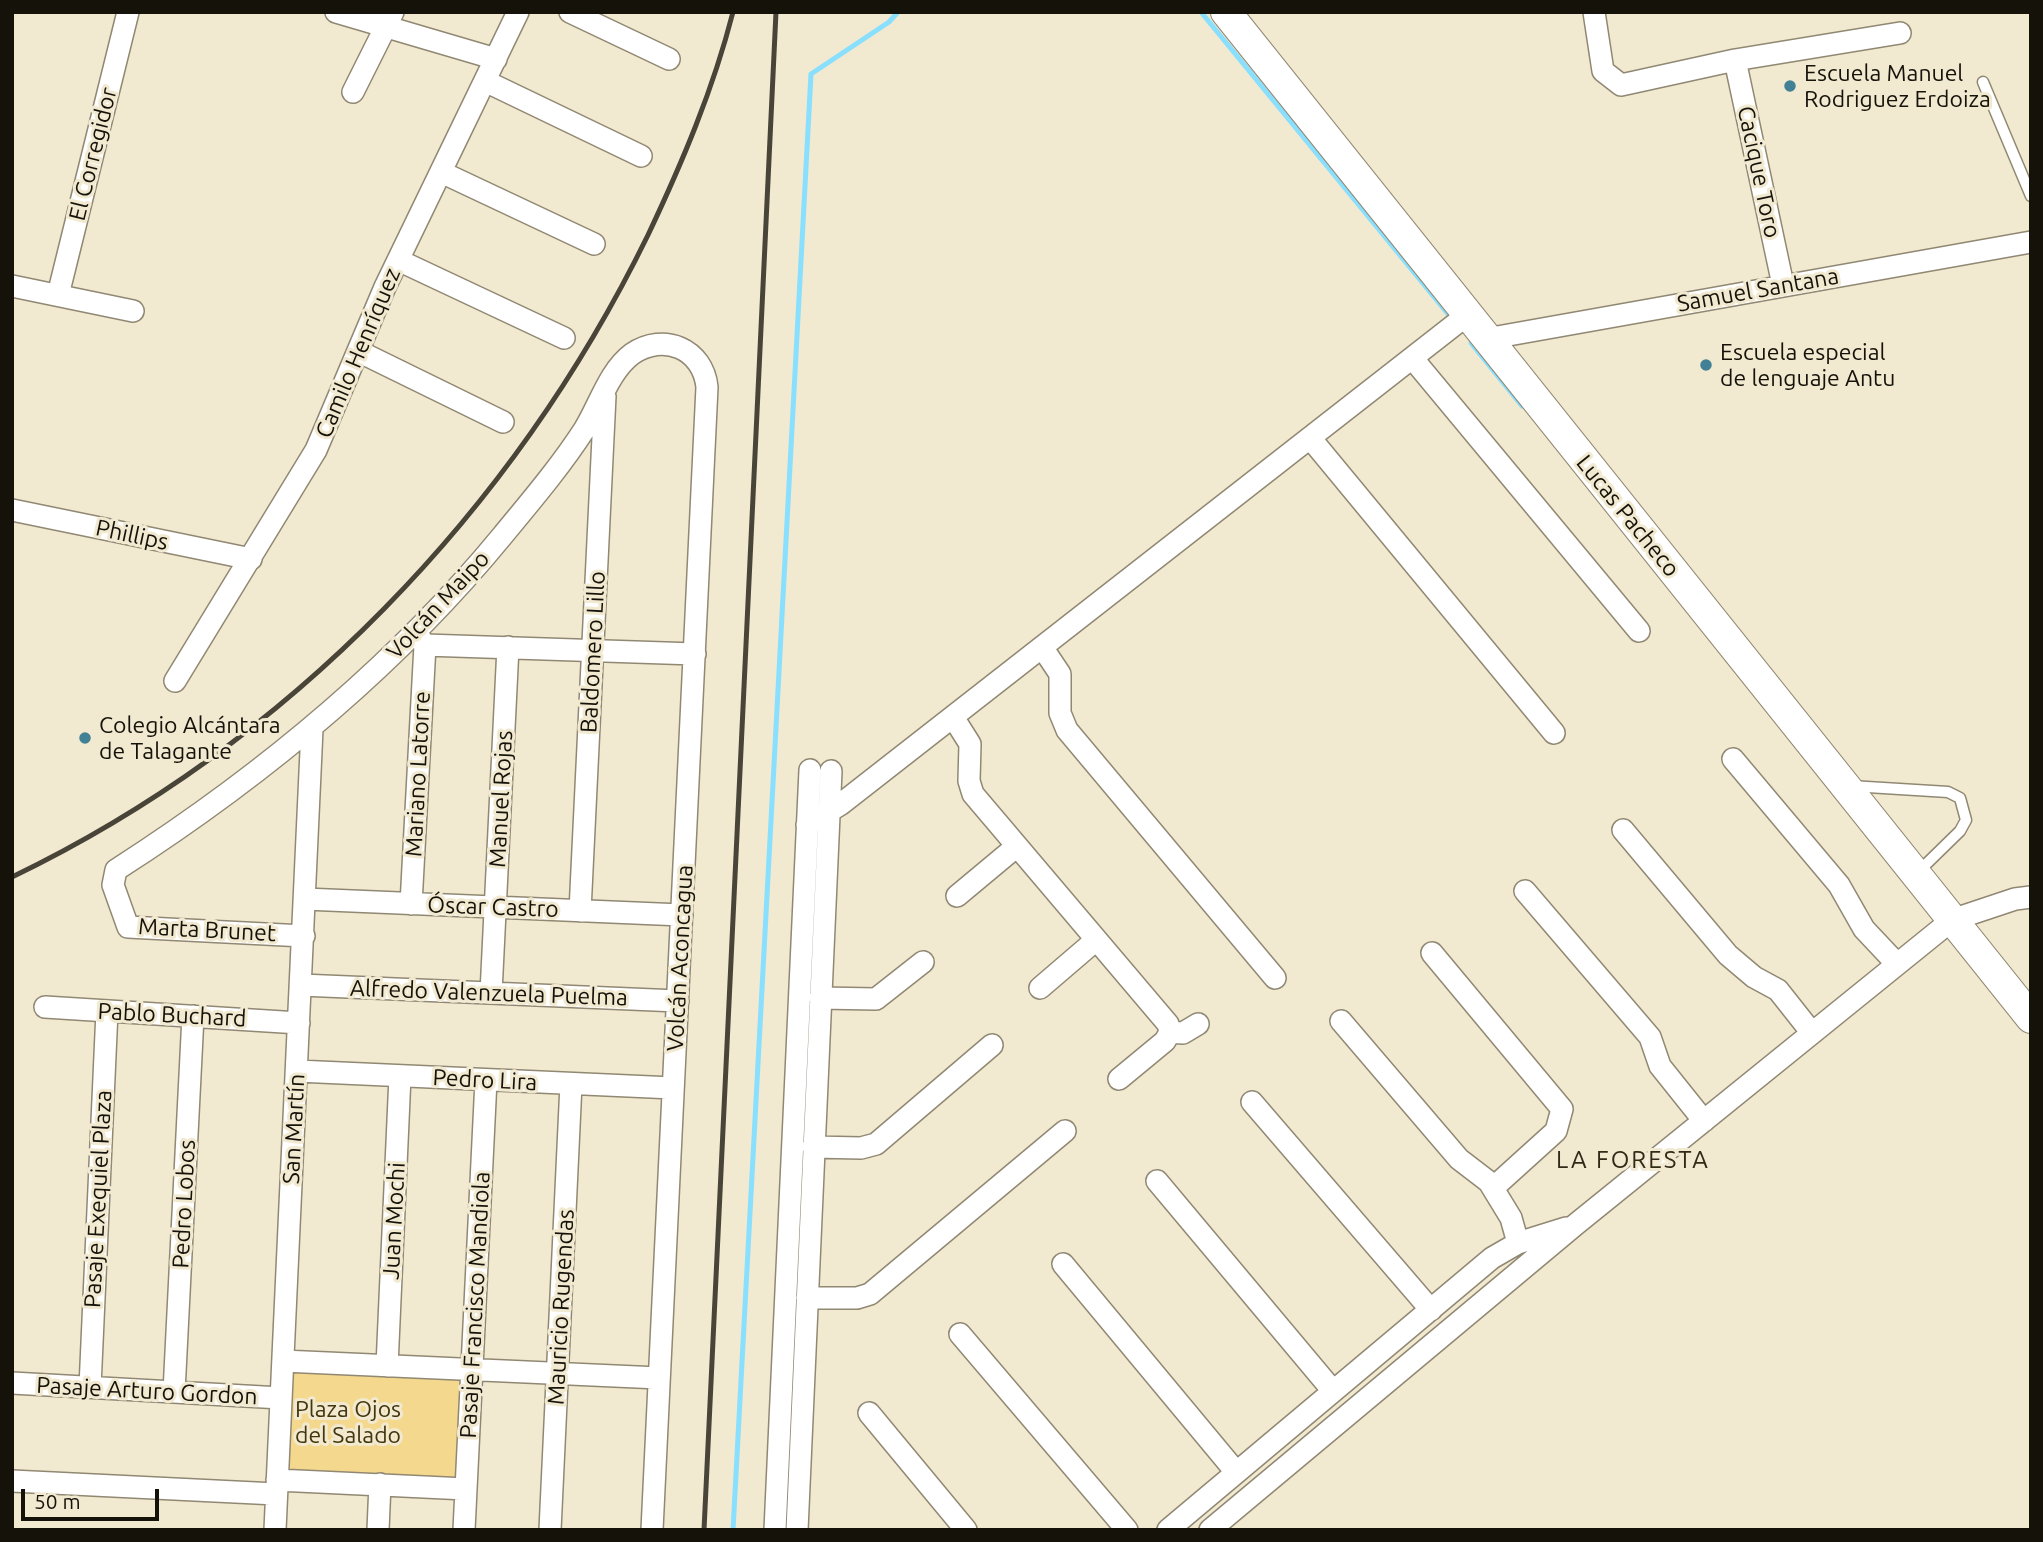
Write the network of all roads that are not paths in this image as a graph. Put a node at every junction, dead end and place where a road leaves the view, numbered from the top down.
1 (128, 12) edge
2 (336, 12) edge
3 (518, 12) edge
4 (570, 12) edge
5 (1226, 12) edge
6 (1594, 12) edge
7 (389, 19) edge
8 (1900, 33) dead end
9 (496, 59) junction
10 (669, 59) dead end
11 (1735, 60) junction
12 (485, 81) junction
13 (1983, 82) dead end
14 (352, 92) dead end
15 (641, 156) dead end
16 (441, 172) junction
17 (2031, 197) edge
18 (2031, 242) edge
19 (594, 244) dead end
20 (398, 260) junction
21 (1783, 285) junction
22 (12, 286) edge
23 (58, 295) junction
24 (133, 311) dead end
25 (1467, 315) junction
26 (564, 338) dead end
27 (1486, 339) junction
28 (358, 351) junction
29 (1413, 359) junction
30 (707, 387) joint
31 (605, 392) junction
32 (503, 422) dead end
33 (1311, 439) junction
34 (12, 510) edge
35 (251, 559) junction
36 (1639, 631) dead end
37 (420, 638) junction
38 (508, 647) junction
39 (1042, 647) junction
40 (593, 649) junction
41 (695, 654) junction
42 (175, 681) dead end
43 (953, 717) junction
44 (312, 729) junction
45 (1555, 733) dead end
46 (1733, 759) dead end
47 (1844, 786) junction
48 (828, 814) junction
49 (807, 825) junction
50 (1623, 830) dead end
51 (1017, 846) junction
52 (116, 870) joint
53 (1916, 874) junction
54 (1525, 891) dead end
55 (957, 896) dead end
56 (2031, 897) edge
57 (305, 900) junction
58 (411, 904) junction
59 (496, 907) junction
60 (579, 911) junction
61 (682, 915) junction
62 (1952, 920) junction
63 (304, 936) junction
64 (1096, 940) junction
65 (1432, 953) dead end
66 (923, 962) dead end
67 (1897, 964) junction
68 (1275, 978) dead end
69 (301, 985) junction
70 (1040, 988) dead end
71 (491, 993) junction
72 (820, 998) junction
73 (678, 1001) junction
74 (45, 1007) dead end
75 (107, 1011) junction
76 (193, 1016) junction
77 (2031, 1018) edge
78 (1341, 1021) dead end
79 (299, 1023) junction
80 (1198, 1024) dead end
81 (1170, 1031) junction
82 (1812, 1033) junction
83 (992, 1045) dead end
84 (297, 1071) junction
85 (400, 1076) junction
86 (1119, 1079) dead end
87 (486, 1080) junction
88 (571, 1084) junction
89 (673, 1088) junction
90 (1252, 1102) dead end
91 (1704, 1121) junction
92 (1065, 1131) dead end
93 (813, 1147) junction
94 (1157, 1181) dead end
95 (1493, 1188) junction
96 (1575, 1225) junction
97 (1518, 1244) junction
98 (1063, 1264) dead end
99 (807, 1298) junction
100 (1431, 1310) junction
101 (960, 1334) dead end
102 (283, 1361) junction
103 (387, 1366) junction
104 (472, 1369) junction
105 (558, 1373) junction
106 (659, 1378) junction
107 (12, 1383) edge
108 (90, 1388) junction
109 (1333, 1391) junction
110 (174, 1392) junction
111 (281, 1398) junction
112 (869, 1413) dead end
113 (1236, 1472) junction
114 (12, 1481) edge
115 (380, 1485) junction
116 (277, 1487) junction
117 (466, 1489) junction
118 (275, 1530) edge
119 (378, 1530) edge
120 (464, 1530) edge
121 (550, 1530) edge
122 (652, 1530) edge
123 (775, 1530) edge
124 (797, 1530) edge
125 (966, 1530) edge
126 (1127, 1530) edge
127 (1168, 1530) edge
128 (1210, 1530) edge

1 - 23 street, El Corregidor
2 - 7 street
3 - 9 street, Camilo Henríquez
4 - 10 street
5 - 25 main road, Lucas Pacheco
6 - 11 street
7 - 9 street
7 - 14 street
8 - 11 street
9 - 12 street, Camilo Henríquez
11 - 21 street, Cacique Toro
12 - 15 street
12 - 16 street, Camilo Henríquez
13 - 17 lane
16 - 19 street
16 - 20 street, Camilo Henríquez
18 - 21 street, Samuel Santana
20 - 26 street
20 - 28 street, Camilo Henríquez
21 - 27 street, Samuel Santana
22 - 23 street
23 - 24 street
25 - 27 main road, Lucas Pacheco
25 - 29 street
27 - 47 main road, Lucas Pacheco
28 - 32 street
28 - 35 street, Camilo Henríquez
29 - 33 street
29 - 36 street
30 - 31 street, Volcán Maipo
30 - 41 street, Volcán Aconcagua
31 - 37 street, Volcán Maipo
31 - 40 street, Baldomero Lillo
33 - 39 street
33 - 45 street
34 - 35 street, Phillips
35 - 42 street, Camilo Henríquez
37 - 38 street
37 - 44 street, Volcán Maipo
37 - 58 street, Mariano Latorre
38 - 40 street
38 - 59 street, Manuel Rojas
39 - 43 street
39 - 68 street
40 - 41 street
40 - 60 street, Baldomero Lillo
41 - 61 street, Volcán Aconcagua
43 - 48 street
43 - 51 street
44 - 52 street, Volcán Maipo
44 - 57 street, San Martín
46 - 67 street
47 - 53 main road, Lucas Pacheco
47 - 53 lane
48 - 49 street
48 - 49 street
48 - 72 street
49 - 123 street
50 - 82 street
51 - 55 street
51 - 64 street
52 - 63 street, Marta Brunet
53 - 62 main road, Lucas Pacheco
54 - 91 street
56 - 62 street
57 - 58 street, Óscar Castro
57 - 63 street, San Martín
58 - 59 street, Óscar Castro
59 - 60 street, Óscar Castro
59 - 71 street, Manuel Rojas
60 - 61 street, Óscar Castro
61 - 73 street, Volcán Aconcagua
62 - 67 street
62 - 77 main road, Lucas Pacheco
63 - 69 street, San Martín
64 - 70 street
64 - 81 street
65 - 95 street
66 - 72 street
67 - 82 street
69 - 71 street, Alfredo Valenzuela Puelma
69 - 79 street, San Martín
71 - 73 street, Alfredo Valenzuela Puelma
72 - 93 street
73 - 89 street, Volcán Aconcagua
74 - 75 street, Pablo Buchard
75 - 76 street, Pablo Buchard
75 - 108 street, Pasaje Exequiel Plaza
76 - 79 street, Pablo Buchard
76 - 110 street, Pedro Lobos
78 - 95 street
79 - 84 street, San Martín
80 - 81 street
81 - 86 street
82 - 91 street
83 - 93 street
84 - 85 street, Pedro Lira
84 - 102 street, San Martín
85 - 87 street, Pedro Lira
85 - 103 street, Juan Mochi
87 - 88 street, Pedro Lira
87 - 104 street, Pasaje Francisco Mandiola
88 - 89 street, Pedro Lira
88 - 105 street, Mauricio Rugendas
89 - 106 street, Volcán Aconcagua
90 - 100 street
91 - 96 street
92 - 99 street
93 - 99 street
94 - 109 street
95 - 97 street
96 - 97 street
96 - 128 street
97 - 100 street
98 - 113 street
99 - 124 street
100 - 109 street
101 - 126 street
102 - 103 street
102 - 111 street, San Martín
103 - 104 street
104 - 105 street
104 - 117 street, Pasaje Francisco Mandiola
105 - 106 street
105 - 121 street, Mauricio Rugendas
106 - 122 street, Volcán Aconcagua
107 - 108 street, Pasaje Arturo Gordon
108 - 110 street, Pasaje Arturo Gordon
109 - 113 street
110 - 111 street, Pasaje Arturo Gordon
111 - 116 street, San Martín
112 - 125 street
113 - 127 street
114 - 116 street
115 - 116 street
115 - 117 street
115 - 119 street
116 - 118 street, San Martín
117 - 120 street, Pasaje Francisco Mandiola

